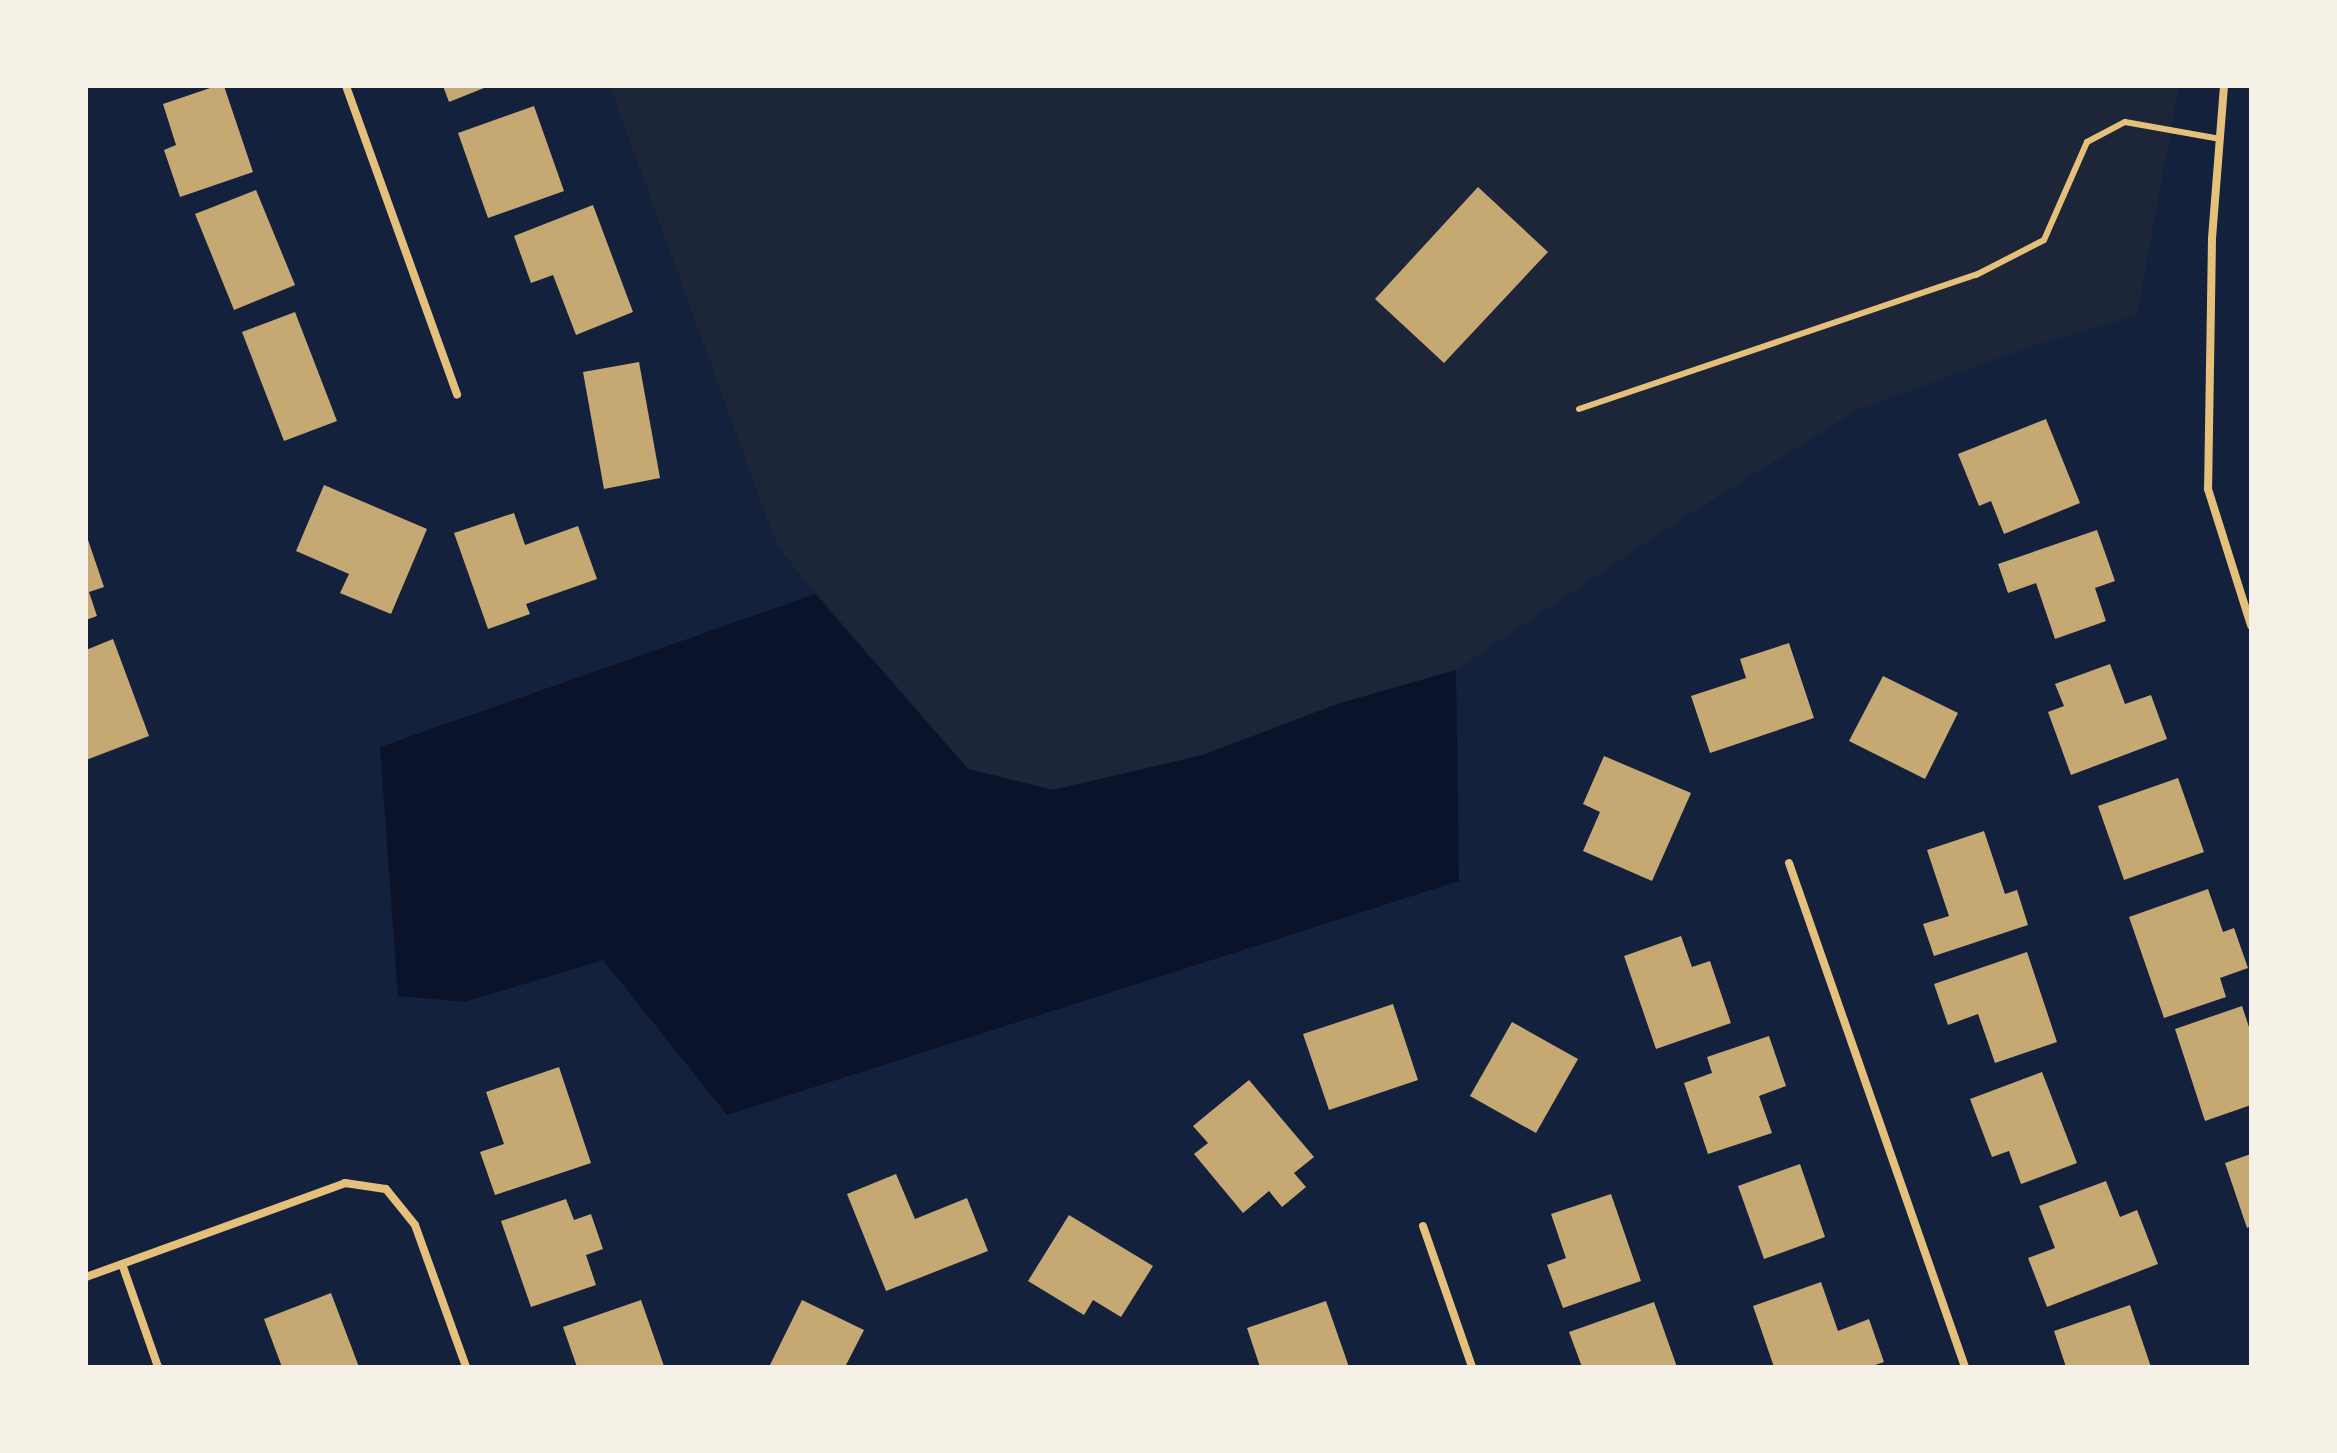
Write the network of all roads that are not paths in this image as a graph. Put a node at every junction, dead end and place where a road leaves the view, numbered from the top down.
1 (346, 86) edge
2 (2224, 86) edge
3 (2220, 139) junction
4 (457, 395) dead end
5 (1579, 409) dead end
6 (2251, 625) edge
7 (1789, 863) dead end
8 (1423, 1226) dead end
9 (122, 1264) junction
10 (86, 1277) edge
11 (158, 1367) edge
12 (466, 1367) edge
13 (1472, 1367) edge
14 (1965, 1367) edge

1 - 4 street
2 - 3 street
3 - 5 lane
3 - 6 street
7 - 14 street
8 - 13 street
9 - 10 street
9 - 11 street
9 - 12 street

